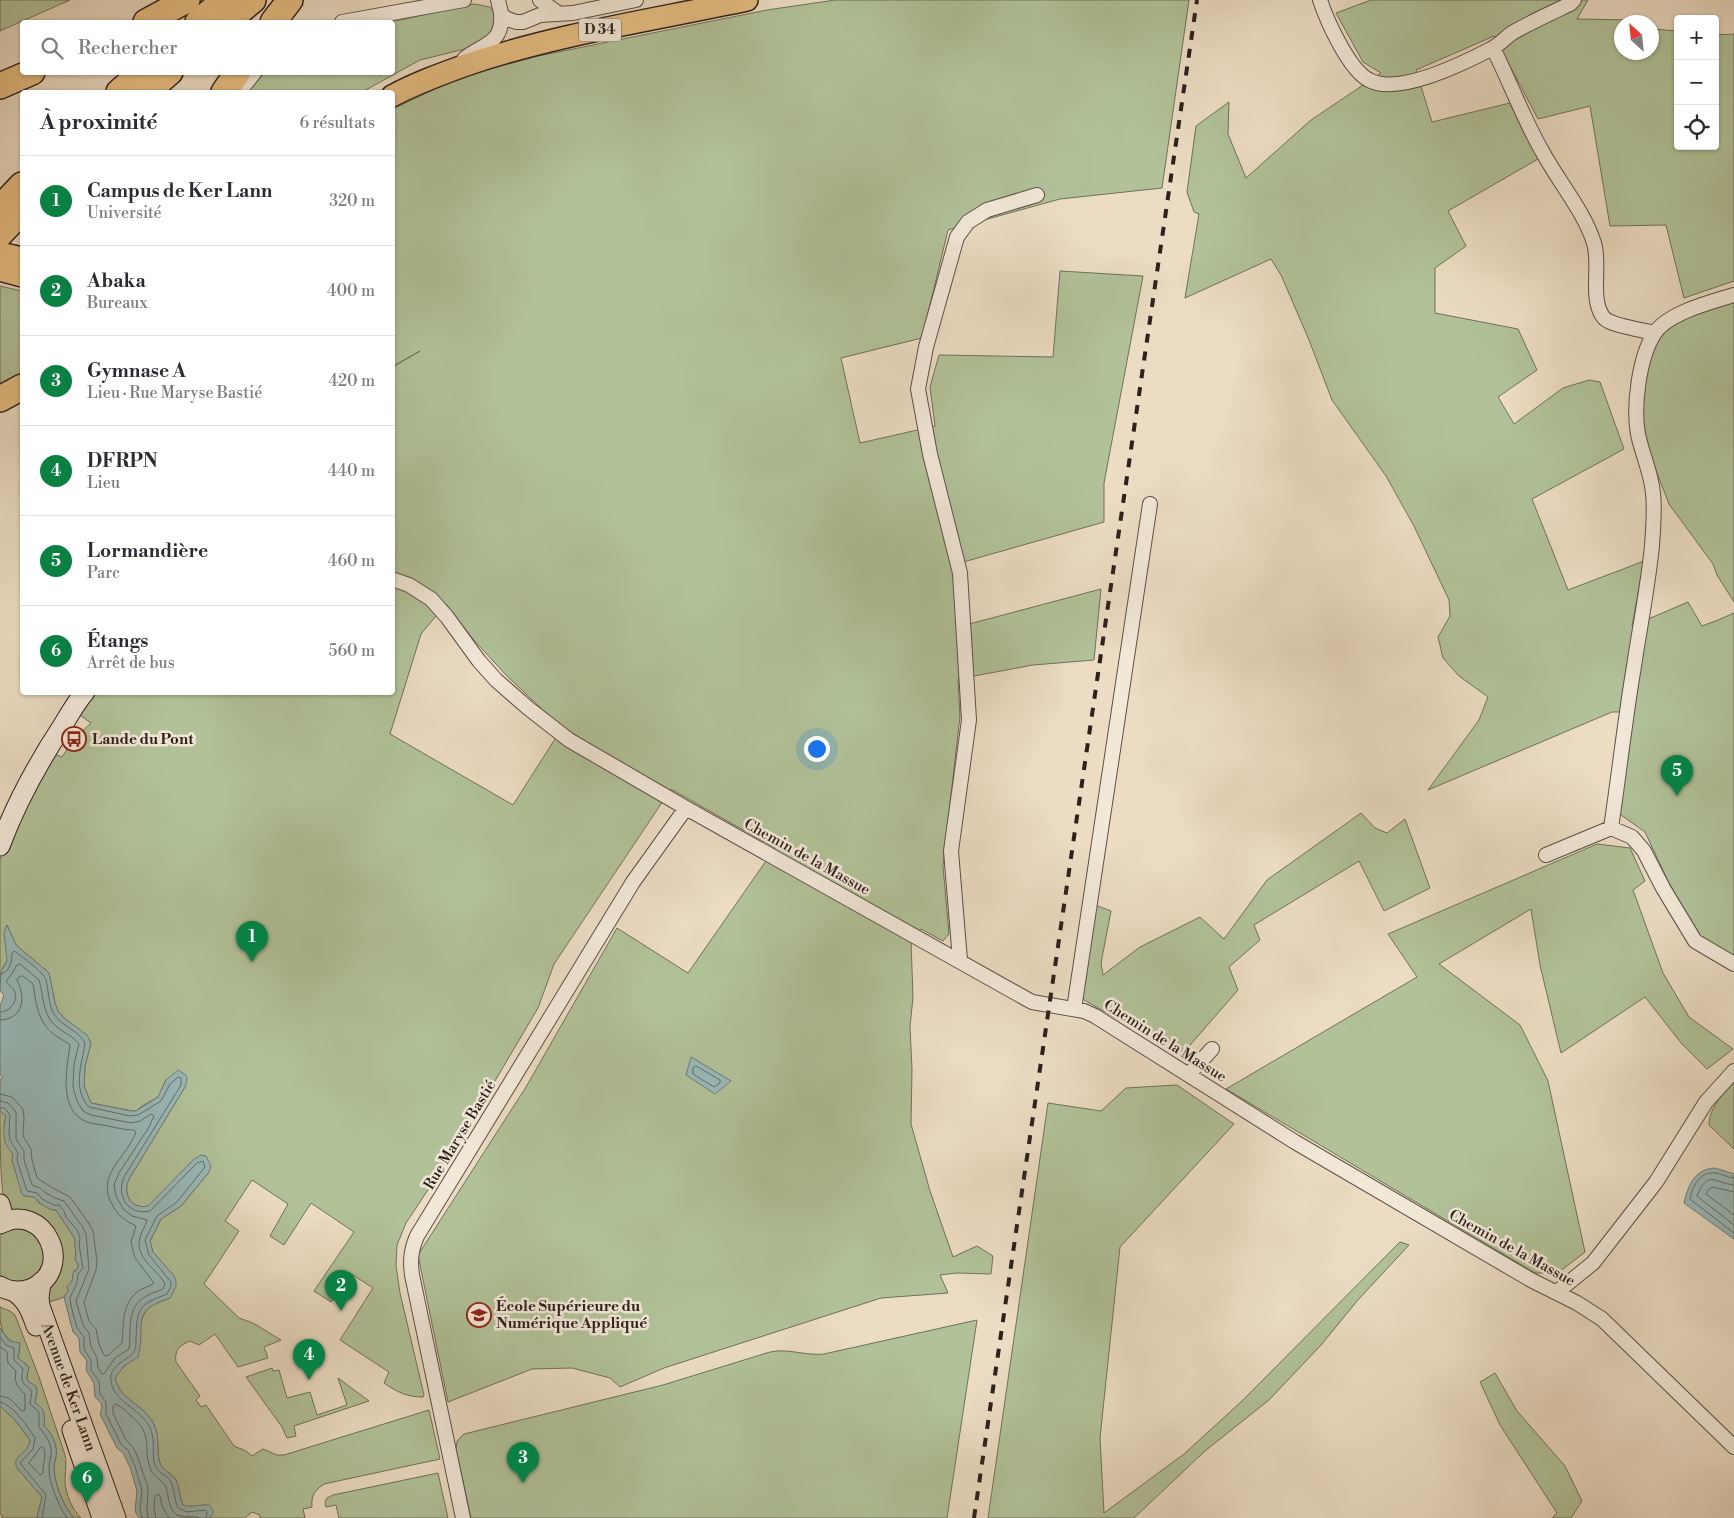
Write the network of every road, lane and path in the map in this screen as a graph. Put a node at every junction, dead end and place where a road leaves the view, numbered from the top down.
1 (187, 0) edge
2 (224, 0) edge
3 (253, 0) edge
4 (290, 0) edge
5 (464, 0) edge
6 (540, 0) edge
7 (636, 0) edge
8 (747, 0) edge
9 (1320, 0) edge
10 (1574, 0) edge
11 (496, 5) edge
12 (560, 14) junction
13 (533, 17) junction
14 (150, 20) edge
15 (200, 20) edge
16 (229, 20) edge
17 (275, 20) edge
18 (353, 20) edge
19 (1493, 48) junction
20 (456, 69) junction
21 (25, 75) edge
22 (139, 75) edge
23 (167, 75) edge
24 (236, 75) edge
25 (253, 75) edge
26 (0, 86) edge
27 (121, 90) edge
28 (149, 90) edge
29 (225, 90) edge
30 (241, 90) edge
31 (395, 94) edge
32 (20, 186) edge
33 (1037, 195) dead end
34 (0, 208) edge
35 (20, 213) edge
36 (0, 234) edge
37 (0, 253) edge
38 (15, 270) edge
39 (1734, 295) edge
40 (1654, 333) junction
41 (20, 388) edge
42 (0, 399) edge
43 (1150, 504) dead end
44 (395, 580) edge
45 (83, 695) edge
46 (686, 808) junction
47 (1611, 828) junction
48 (0, 846) edge
49 (1546, 855) dead end
50 (960, 960) junction
51 (1734, 964) edge
52 (1074, 1009) junction
53 (1212, 1049) dead end
54 (1734, 1071) edge
55 (1189, 1074) junction
56 (2, 1217) edge
57 (41, 1282) junction
58 (6, 1289) edge
59 (1557, 1292) junction
60 (1734, 1447) edge
61 (102, 1518) edge
62 (116, 1518) edge
63 (463, 1518) edge

1 - 14 highway
2 - 15 highway
3 - 16 highway
4 - 17 highway
5 - 18 street
6 - 12 street
6 - 13 street
7 - 12 street
8 - 20 main road, D 34
9 - 19 street
10 - 19 street
11 - 13 street
11 - 20 street
12 - 13 street
19 - 40 street
20 - 31 main road, D 34
21 - 26 highway
22 - 27 highway
23 - 28 highway
24 - 29 highway
25 - 30 street
32 - 34 highway
33 - 50 street
35 - 36 highway
37 - 38 main road
39 - 40 street
40 - 47 street
41 - 42 highway
43 - 52 street
44 - 46 street, Chemin de la Massue
45 - 48 street
46 - 50 street, Chemin de la Massue
46 - 63 street, Rue Maryse Bastié
47 - 49 street
47 - 51 street
50 - 52 street, Chemin de la Massue
52 - 55 street, Chemin de la Massue
53 - 55 street
54 - 59 street
55 - 59 street, Chemin de la Massue
56 - 57 street
57 - 58 street
57 - 62 street, Avenue de Ker Lann
58 - 61 street, Avenue de Ker Lann
59 - 60 street, Chemin de la Massue

